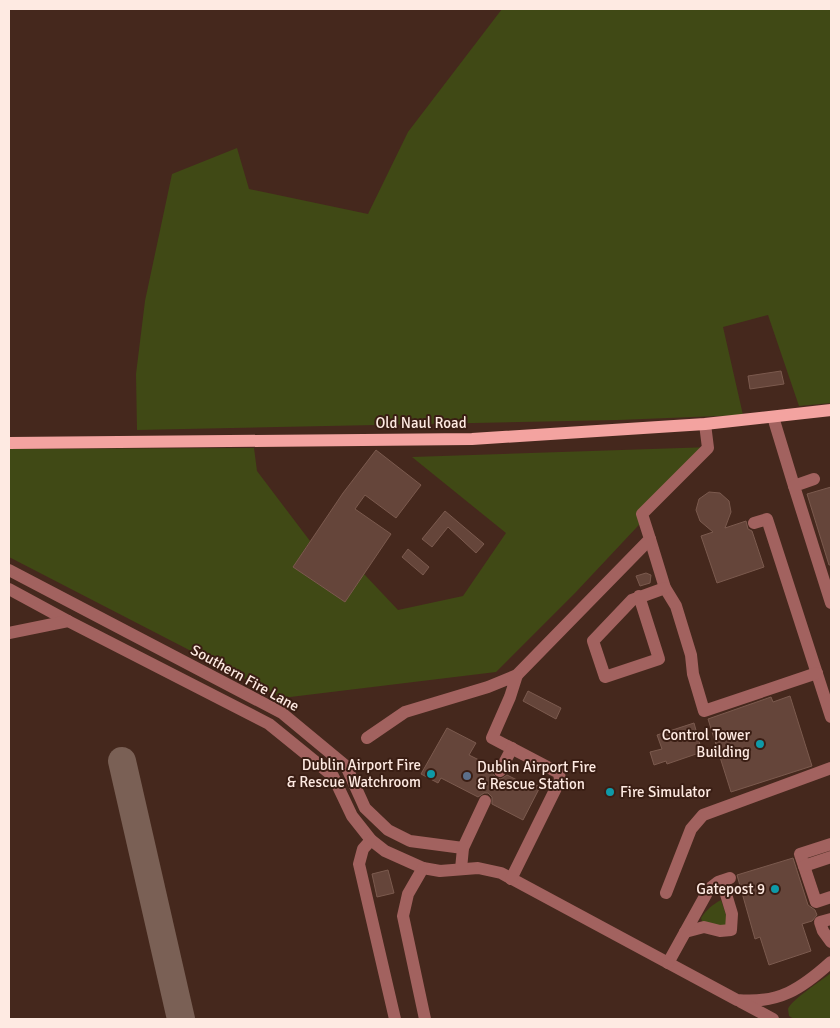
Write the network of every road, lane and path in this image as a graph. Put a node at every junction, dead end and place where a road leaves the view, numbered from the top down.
1 (831, 410) edge
2 (773, 417) junction
3 (705, 424) junction
4 (9, 443) edge
5 (814, 479) dead end
6 (794, 486) junction
7 (754, 523) dead end
8 (650, 539) junction
9 (9, 570) edge
10 (665, 588) junction
11 (9, 589) edge
12 (639, 596) junction
13 (831, 603) edge
14 (68, 621) junction
15 (9, 633) edge
16 (817, 672) junction
17 (517, 675) junction
18 (831, 717) edge
19 (367, 738) dead end
20 (512, 748) junction
21 (831, 768) edge
22 (500, 771) dead end
23 (485, 800) dead end
24 (370, 840) junction
25 (831, 844) edge
26 (463, 848) junction
27 (831, 857) edge
28 (802, 860) junction
29 (423, 868) junction
30 (461, 869) junction
31 (511, 879) junction
32 (666, 894) dead end
33 (831, 898) edge
34 (831, 919) edge
35 (685, 932) junction
36 (831, 942) edge
37 (831, 962) edge
38 (668, 963) junction
39 (737, 1000) junction
40 (395, 1019) edge
41 (425, 1019) edge
42 (773, 1019) edge

1 - 2 main road, Old Naul Road
2 - 3 main road, Old Naul Road
2 - 6 lane
3 - 4 main road, Old Naul Road
3 - 8 lane
5 - 6 lane
6 - 13 lane
7 - 16 lane
8 - 10 lane
8 - 17 lane
9 - 26 lane, Southern Fire Lane
10 - 12 lane
10 - 16 lane
11 - 14 lane
12 - 12 lane
14 - 15 lane
14 - 24 lane
16 - 18 lane
17 - 19 lane
17 - 20 lane
20 - 22 lane
20 - 31 lane
21 - 32 lane
23 - 26 lane
24 - 29 lane
24 - 40 lane
25 - 28 lane
26 - 30 lane
27 - 28 lane
28 - 33 lane
29 - 30 lane
29 - 41 lane
30 - 31 lane
31 - 38 lane
34 - 36 lane
35 - 35 lane
35 - 38 lane
37 - 39 lane
38 - 39 lane
39 - 42 lane

